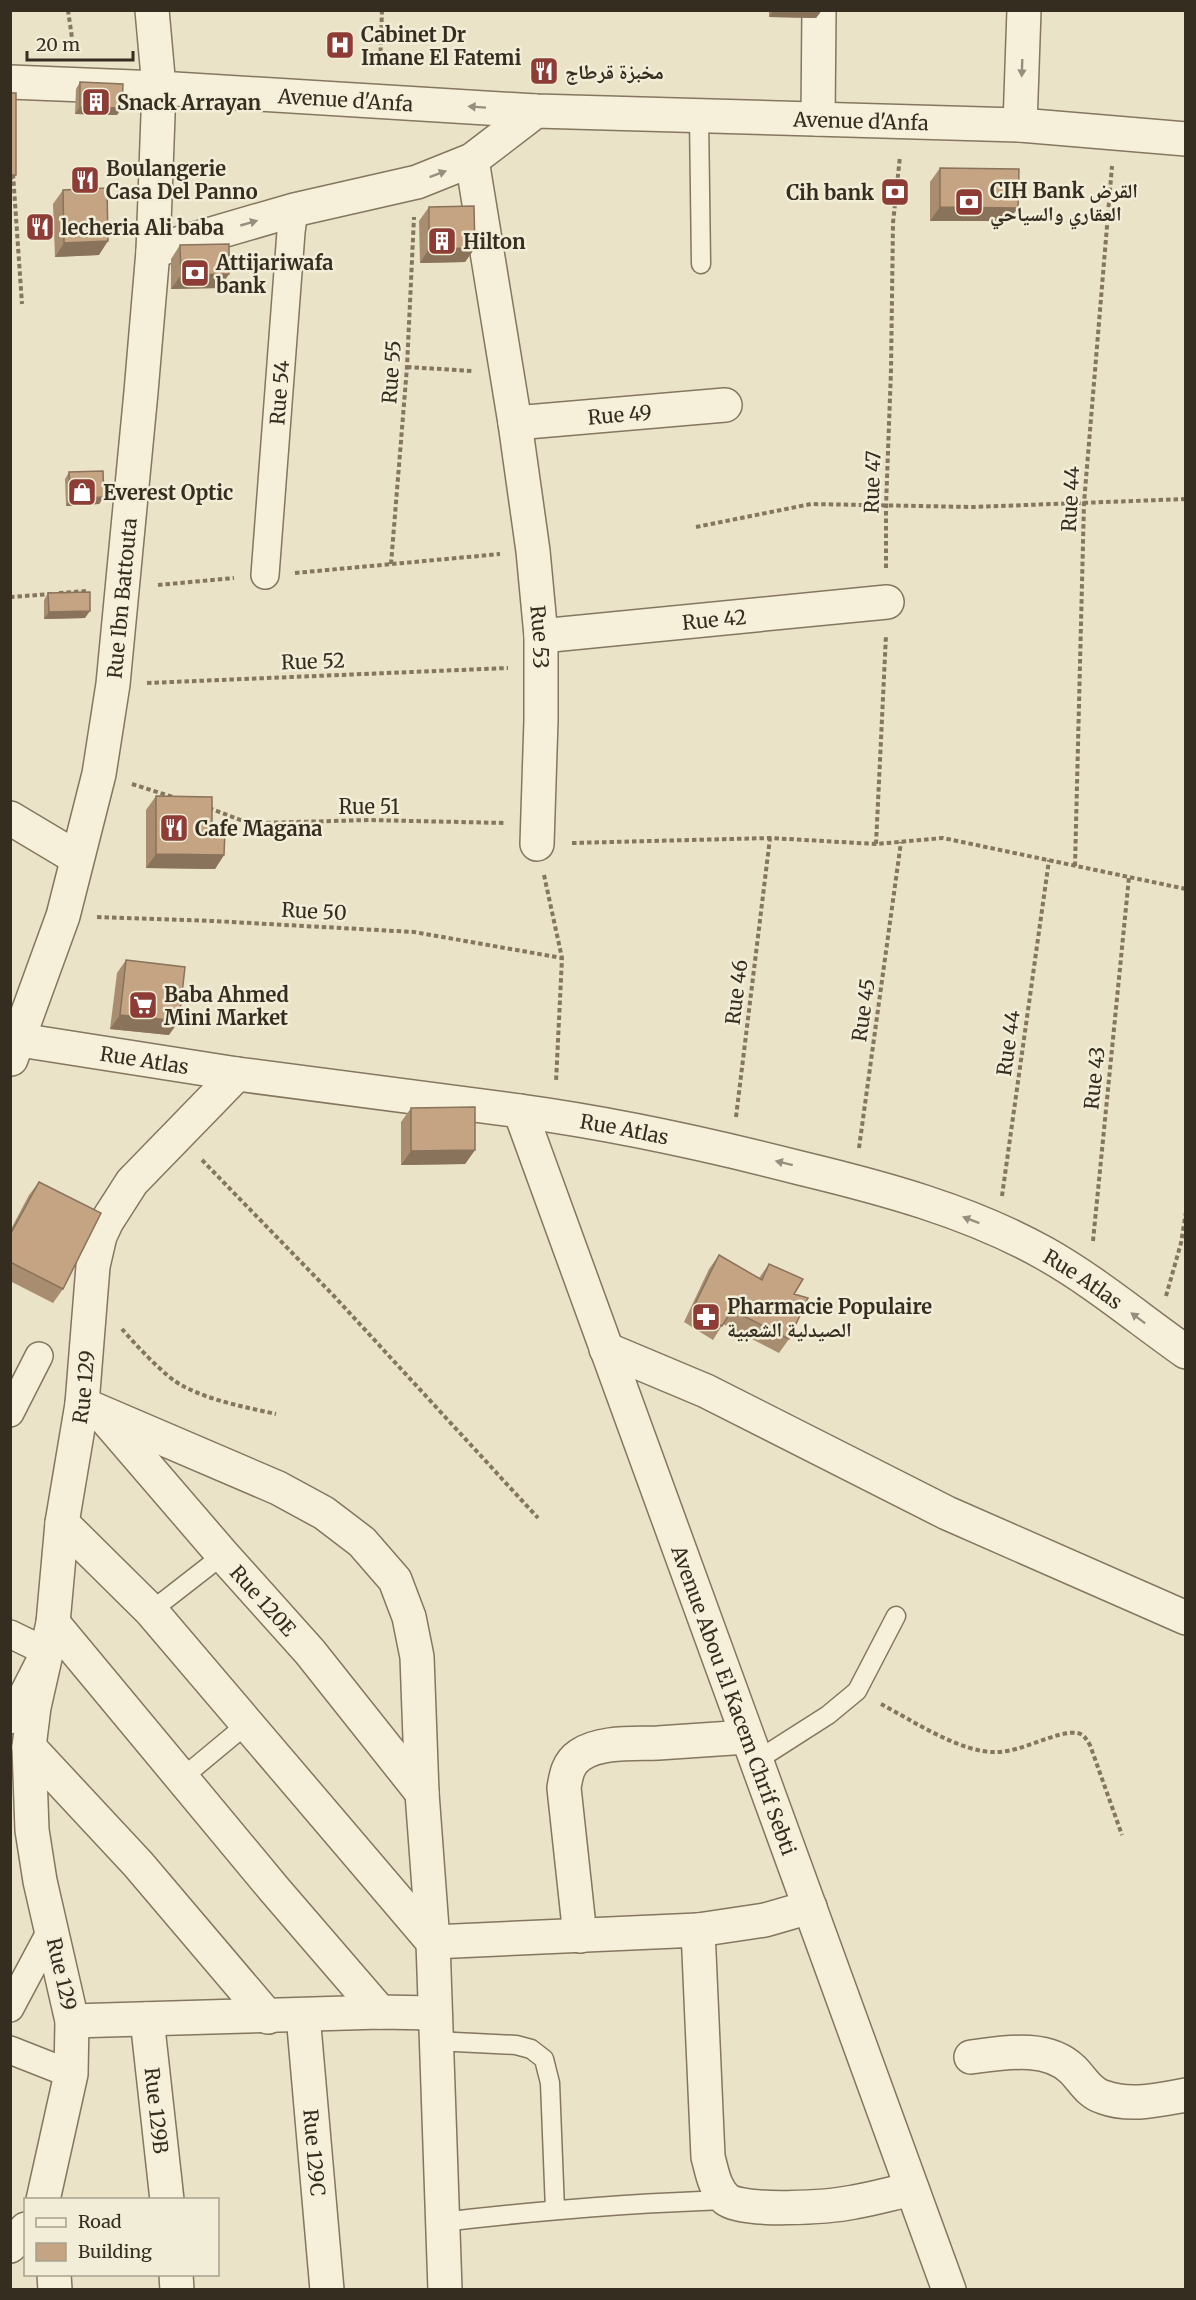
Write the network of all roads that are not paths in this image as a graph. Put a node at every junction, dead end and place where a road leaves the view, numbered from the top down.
1 (152, 10) edge
2 (819, 10) edge
3 (1024, 10) edge
4 (10, 82) edge
5 (159, 88) junction
6 (536, 111) junction
7 (699, 116) junction
8 (818, 119) junction
9 (1020, 125) junction
10 (1185, 139) edge
11 (472, 160) junction
12 (294, 210) junction
13 (153, 251) junction
14 (701, 264) dead end
15 (725, 405) dead end
16 (515, 423) junction
17 (266, 575) dead end
18 (887, 602) road end
19 (541, 636) junction
20 (10, 818) edge
21 (538, 834) road end
22 (76, 858) junction
23 (15, 1051) edge
24 (237, 1074) junction
25 (519, 1111) junction
26 (606, 1349) junction
27 (1185, 1352) edge
28 (39, 1356) dead end
29 (91, 1408) junction
30 (10, 1413) edge
31 (62, 1523) junction
32 (223, 1555) junction
33 (151, 1611) junction
34 (896, 1616) dead end
35 (1185, 1618) edge
36 (10, 1634) edge
37 (49, 1637) junction
38 (10, 1720) edge
39 (247, 1724) junction
40 (29, 1747) junction
41 (752, 1749) junction
42 (182, 1778) junction
43 (422, 1793) junction
44 (810, 1907) junction
45 (52, 1929) junction
46 (698, 1930) junction
47 (580, 1936) junction
48 (433, 1942) junction
49 (10, 2008) edge
50 (380, 2012) junction
51 (303, 2015) junction
52 (268, 2017) junction
53 (147, 2019) junction
54 (72, 2021) junction
55 (434, 2027) junction
56 (10, 2049) edge
57 (971, 2057) dead end
58 (71, 2074) junction
59 (1185, 2095) edge
60 (912, 2188) junction
61 (48, 2192) edge
62 (167, 2198) edge
63 (727, 2200) junction
64 (555, 2210) junction
65 (442, 2222) junction
66 (24, 2231) edge
67 (10, 2247) edge
68 (327, 2289) edge
69 (445, 2289) edge
70 (949, 2289) edge

1 - 5 street, Rue Ibn Battouta
2 - 8 street
3 -> 9 street
4 - 5 street, Avenue d'Anfa
6 -> 5 street, Avenue d'Anfa
5 - 13 street, Rue Ibn Battouta
6 - 7 street, Avenue d'Anfa
6 - 11 street
7 - 8 street, Avenue d'Anfa
7 - 14 lane
8 - 9 street, Avenue d'Anfa
9 - 10 street, Avenue d'Anfa
12 -> 11 street
11 - 16 street, Rue 53
13 -> 12 street
12 - 17 street, Rue 54
13 - 22 street, Rue Ibn Battouta
15 - 16 street, Rue 49
16 - 19 street, Rue 53
18 - 19 street, Rue 42
19 - 21 street, Rue 53
20 - 22 street
22 - 23 street, Rue Ibn Battouta
23 - 24 street, Rue Atlas
24 - 25 street, Rue Atlas
24 - 29 street, Rue 129
25 - 26 street, Avenue Abou El Kacem Chrif Sebti
27 -> 25 street, Rue Atlas
26 - 35 street
26 - 41 street, Avenue Abou El Kacem Chrif Sebti
28 - 30 street
29 - 31 street, Rue 129
29 - 32 street, Rue 120E
29 - 43 street
31 - 33 street
31 - 37 street, Rue 129
32 - 33 lane
32 - 43 street, Rue 120E
33 - 39 street
34 - 41 lane
36 - 37 street
37 - 38 street
37 - 40 street, Rue 129
37 - 42 street
39 - 42 lane
39 - 48 street
40 - 45 street, Rue 129
40 - 52 street
41 - 44 street, Avenue Abou El Kacem Chrif Sebti
41 - 47 street
42 - 50 street
43 - 48 street
44 - 46 street
44 - 60 street, Avenue Abou El Kacem Chrif Sebti
45 - 49 street
45 - 54 street, Rue 129
46 - 47 street
46 - 63 street
47 - 48 street
48 - 55 street
50 - 51 street
50 - 55 street
51 - 52 street
51 - 68 street, Rue 129C
52 - 53 street
53 - 54 street
53 - 62 street, Rue 129B
54 - 58 street, Rue 129
55 - 64 lane
55 - 65 street
56 - 58 street
57 - 59 street
58 - 61 street, Rue 129
60 - 63 street
60 - 70 street, Avenue Abou El Kacem Chrif Sebti
63 - 64 lane
64 - 65 lane
65 - 69 street
66 - 67 street

